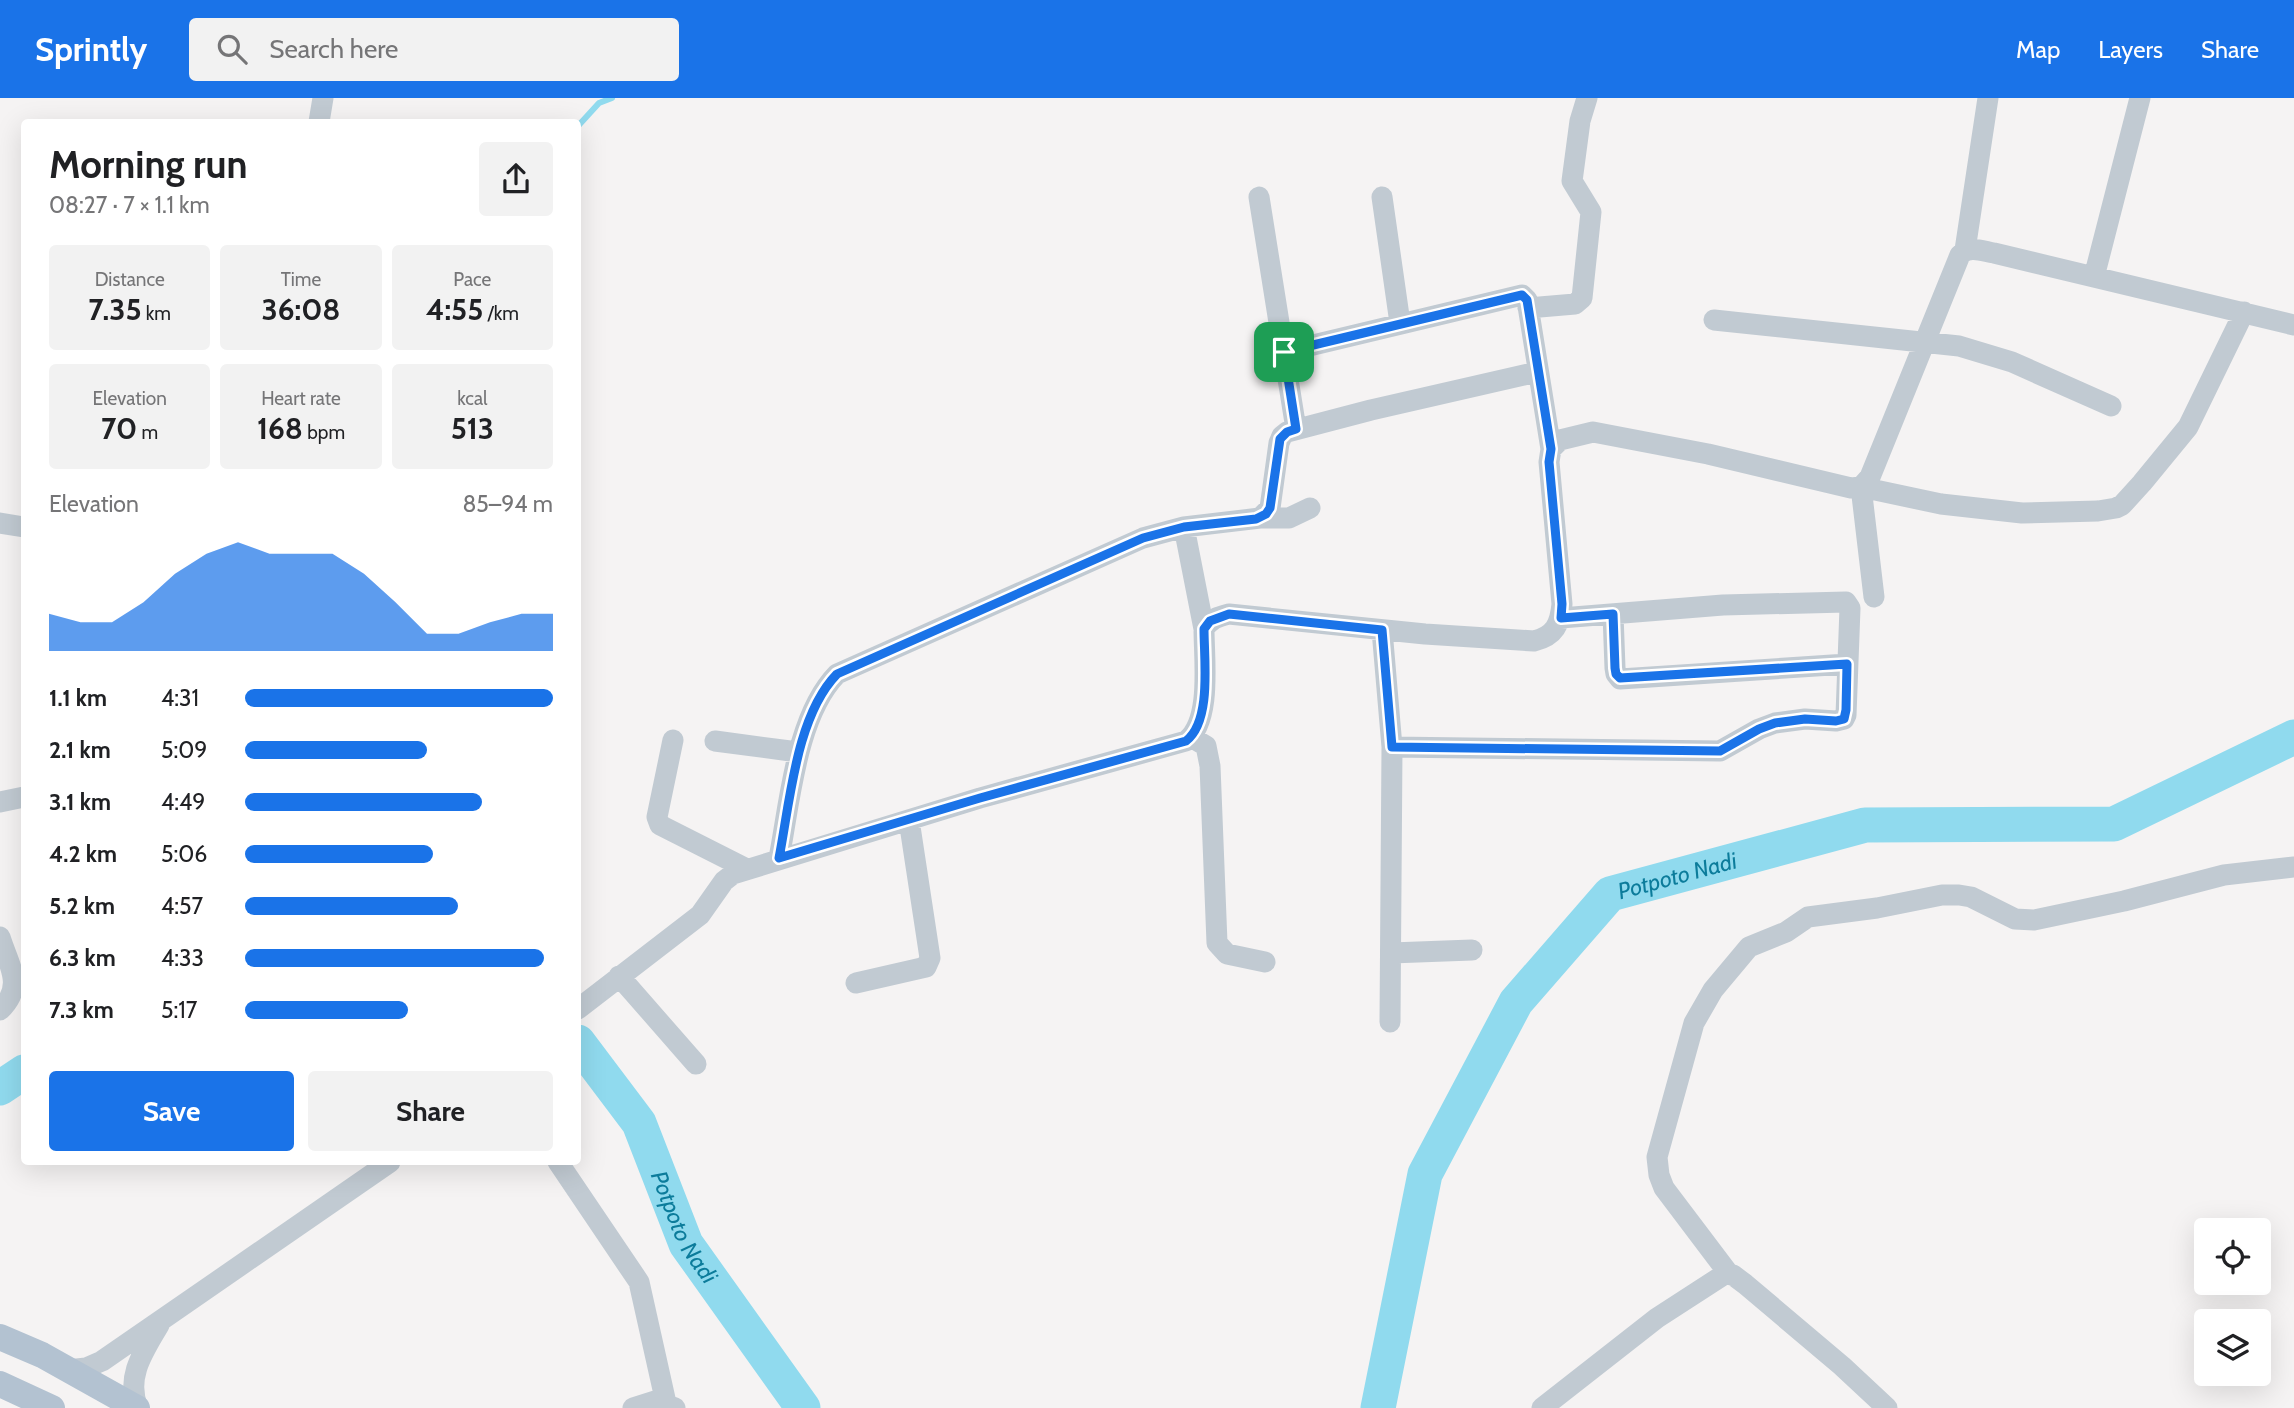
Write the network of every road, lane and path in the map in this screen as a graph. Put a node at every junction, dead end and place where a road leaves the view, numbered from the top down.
1 (323, 98) edge
2 (1587, 98) edge
3 (1988, 98) edge
4 (2140, 98) edge
5 (320, 119) edge
6 (1259, 197) dead end
7 (1382, 197) dead end
8 (1965, 250) junction
9 (2094, 277) junction
10 (1528, 308) junction
11 (2244, 312) junction
12 (1714, 320) dead end
13 (1400, 323) junction
14 (2294, 325) edge
15 (1924, 343) junction
16 (1284, 352) junction
17 (1537, 372) junction
18 (2111, 406) dead end
19 (1296, 429) junction
20 (1551, 449) junction
21 (1861, 487) junction
22 (1310, 508) dead end
23 (1260, 518) junction
24 (0, 523) edge
25 (21, 526) edge
26 (1184, 527) junction
27 (1874, 597) dead end
28 (1613, 614) junction
29 (1561, 618) junction
30 (1204, 629) junction
31 (1382, 630) junction
32 (1853, 659) junction
33 (1191, 737) junction
34 (673, 740) dead end
35 (715, 741) dead end
36 (1392, 747) junction
37 (798, 751) junction
38 (21, 798) edge
39 (0, 802) edge
40 (909, 820) junction
41 (779, 858) junction
42 (2294, 867) edge
43 (747, 869) junction
44 (0, 937) edge
45 (1472, 950) dead end
46 (1391, 953) junction
47 (1265, 962) dead end
48 (619, 976) junction
49 (856, 983) dead end
50 (584, 1004) edge
51 (0, 1010) edge
52 (1390, 1023) dead end
53 (696, 1064) dead end
54 (386, 1165) edge
55 (560, 1165) edge
56 (1725, 1275) junction
57 (160, 1323) junction
58 (0, 1338) edge
59 (68, 1370) junction
60 (0, 1384) edge
61 (671, 1406) edge
62 (51, 1408) edge
63 (138, 1408) edge
64 (633, 1408) edge
65 (1542, 1408) edge
66 (1886, 1408) edge

1 - 5 street
2 - 10 street
3 - 8 street
4 - 9 street
6 - 16 street
7 - 13 street
8 - 9 street
8 - 15 street
9 - 11 street
10 - 13 street
10 - 17 street
11 - 14 street
11 - 21 street
12 - 15 street
13 - 16 street
15 - 18 street
15 - 21 street
16 - 19 street
17 - 19 street
17 - 20 street
19 - 23 street
20 - 21 street
20 - 29 street
21 - 27 street
22 - 23 street
23 - 26 street
24 - 25 street
26 - 30 street
26 - 37 street
28 - 29 street
28 - 32 street
28 - 32 street
29 - 31 street
30 - 31 street
30 - 33 street
31 - 36 street
32 - 36 street
33 - 40 street
33 - 47 street
34 - 43 street
35 - 37 street
36 - 46 street
37 - 41 street
38 - 39 street
40 - 41 street
40 - 49 street
41 - 43 street
42 - 56 street
43 - 48 street
44 - 51 street
45 - 46 street
46 - 52 street
48 - 50 street
48 - 53 street
54 - 57 street
55 - 61 street
56 - 65 street
56 - 66 street
57 - 59 street
57 - 63 street
58 - 59 main road
59 - 63 main road
60 - 62 main road
61 - 64 street

